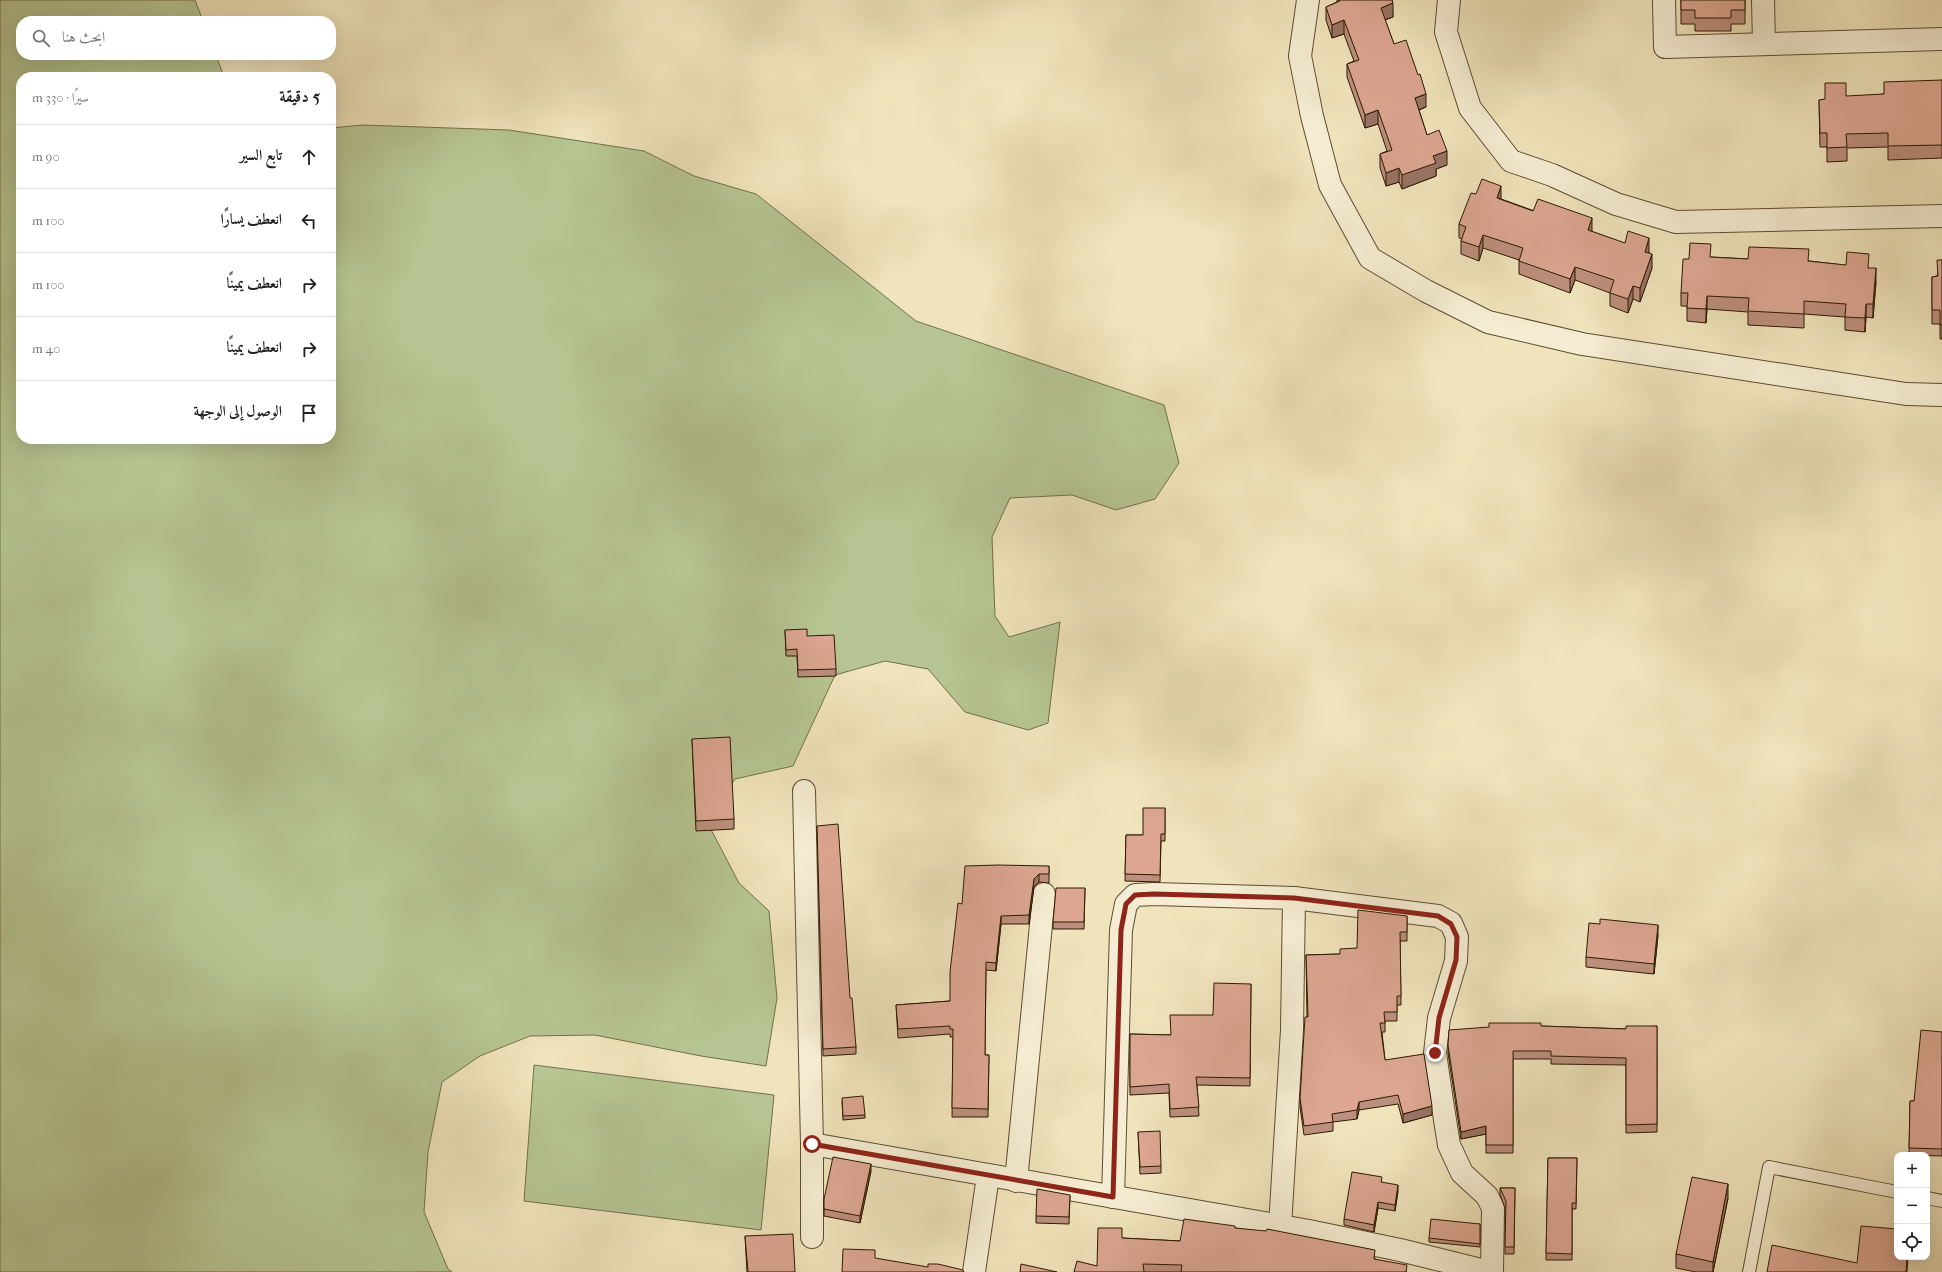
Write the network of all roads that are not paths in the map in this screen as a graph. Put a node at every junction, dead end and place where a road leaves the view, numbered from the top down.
1 (1308, 0) edge
2 (1449, 0) edge
3 (1664, 0) edge
4 (1763, 0) edge
5 (1942, 39) edge
6 (1764, 44) junction
7 (1942, 216) edge
8 (1942, 395) edge
9 (804, 790) dead end
10 (1044, 894) dead end
11 (1294, 898) junction
12 (812, 1144) junction
13 (988, 1176) junction
14 (1016, 1181) junction
15 (1894, 1191) edge
16 (1113, 1197) junction
17 (1930, 1199) edge
18 (1942, 1201) edge
19 (1280, 1226) junction
20 (812, 1237) dead end
21 (974, 1272) edge
22 (1489, 1272) edge
23 (1492, 1272) edge
24 (1749, 1272) edge

1 - 8 street
2 - 7 street
3 - 6 street
4 - 6 street
5 - 6 street
9 - 12 street
10 - 14 street
11 - 16 street
11 - 19 street
11 - 23 street
12 - 13 street
12 - 20 street
13 - 14 street
13 - 21 street
14 - 16 street
15 - 24 lane
16 - 19 street
17 - 18 lane
19 - 22 street

